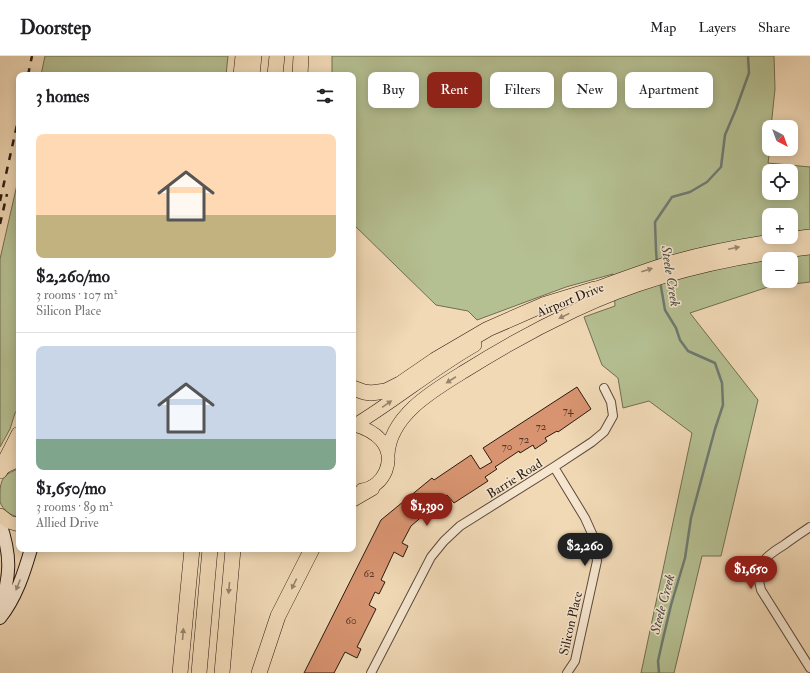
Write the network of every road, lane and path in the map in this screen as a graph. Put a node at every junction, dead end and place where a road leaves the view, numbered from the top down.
1 (243, 56) edge
2 (254, 56) edge
3 (277, 56) edge
4 (301, 56) edge
5 (240, 72) edge
6 (252, 72) edge
7 (276, 72) edge
8 (300, 72) edge
9 (810, 236) edge
10 (810, 248) edge
11 (696, 262) junction
12 (595, 289) junction
13 (611, 289) junction
14 (604, 388) dead end
15 (356, 389) edge
16 (356, 424) edge
17 (356, 426) edge
18 (16, 440) edge
19 (388, 455) junction
20 (16, 462) edge
21 (554, 467) junction
22 (0, 471) edge
23 (372, 488) joint
24 (356, 492) edge
25 (0, 515) edge
26 (0, 523) edge
27 (16, 524) edge
28 (810, 527) edge
29 (30, 552) edge
30 (192, 552) edge
31 (210, 552) edge
32 (233, 552) edge
33 (310, 552) edge
34 (0, 610) edge
35 (0, 618) edge
36 (810, 668) edge
37 (180, 673) edge
38 (199, 673) edge
39 (222, 673) edge
40 (259, 673) edge
41 (371, 673) edge
42 (567, 673) edge

1 - 5 highway
2 - 6 highway
3 - 7 highway
4 - 8 highway
11 -> 9 main road, Airport Drive
10 - 11 main road, Airport Drive
11 - 13 main road, Airport Drive
12 - 13 main road, Airport Drive
12 - 15 highway
16 -> 12 main road, Airport Drive
13 -> 19 main road, Airport Drive
14 - 21 street, Barrie Road
17 - 19 main road
18 - 22 highway
19 - 23 main road, Airport Drive
20 - 22 main road
21 - 41 street, Barrie Road
21 - 42 street, Silicon Place
23 - 24 highway
25 - 27 main road
26 - 34 main road
28 - 36 street
29 -> 35 main road
37 -> 30 highway
31 - 38 highway
32 -> 39 highway
33 -> 40 highway

